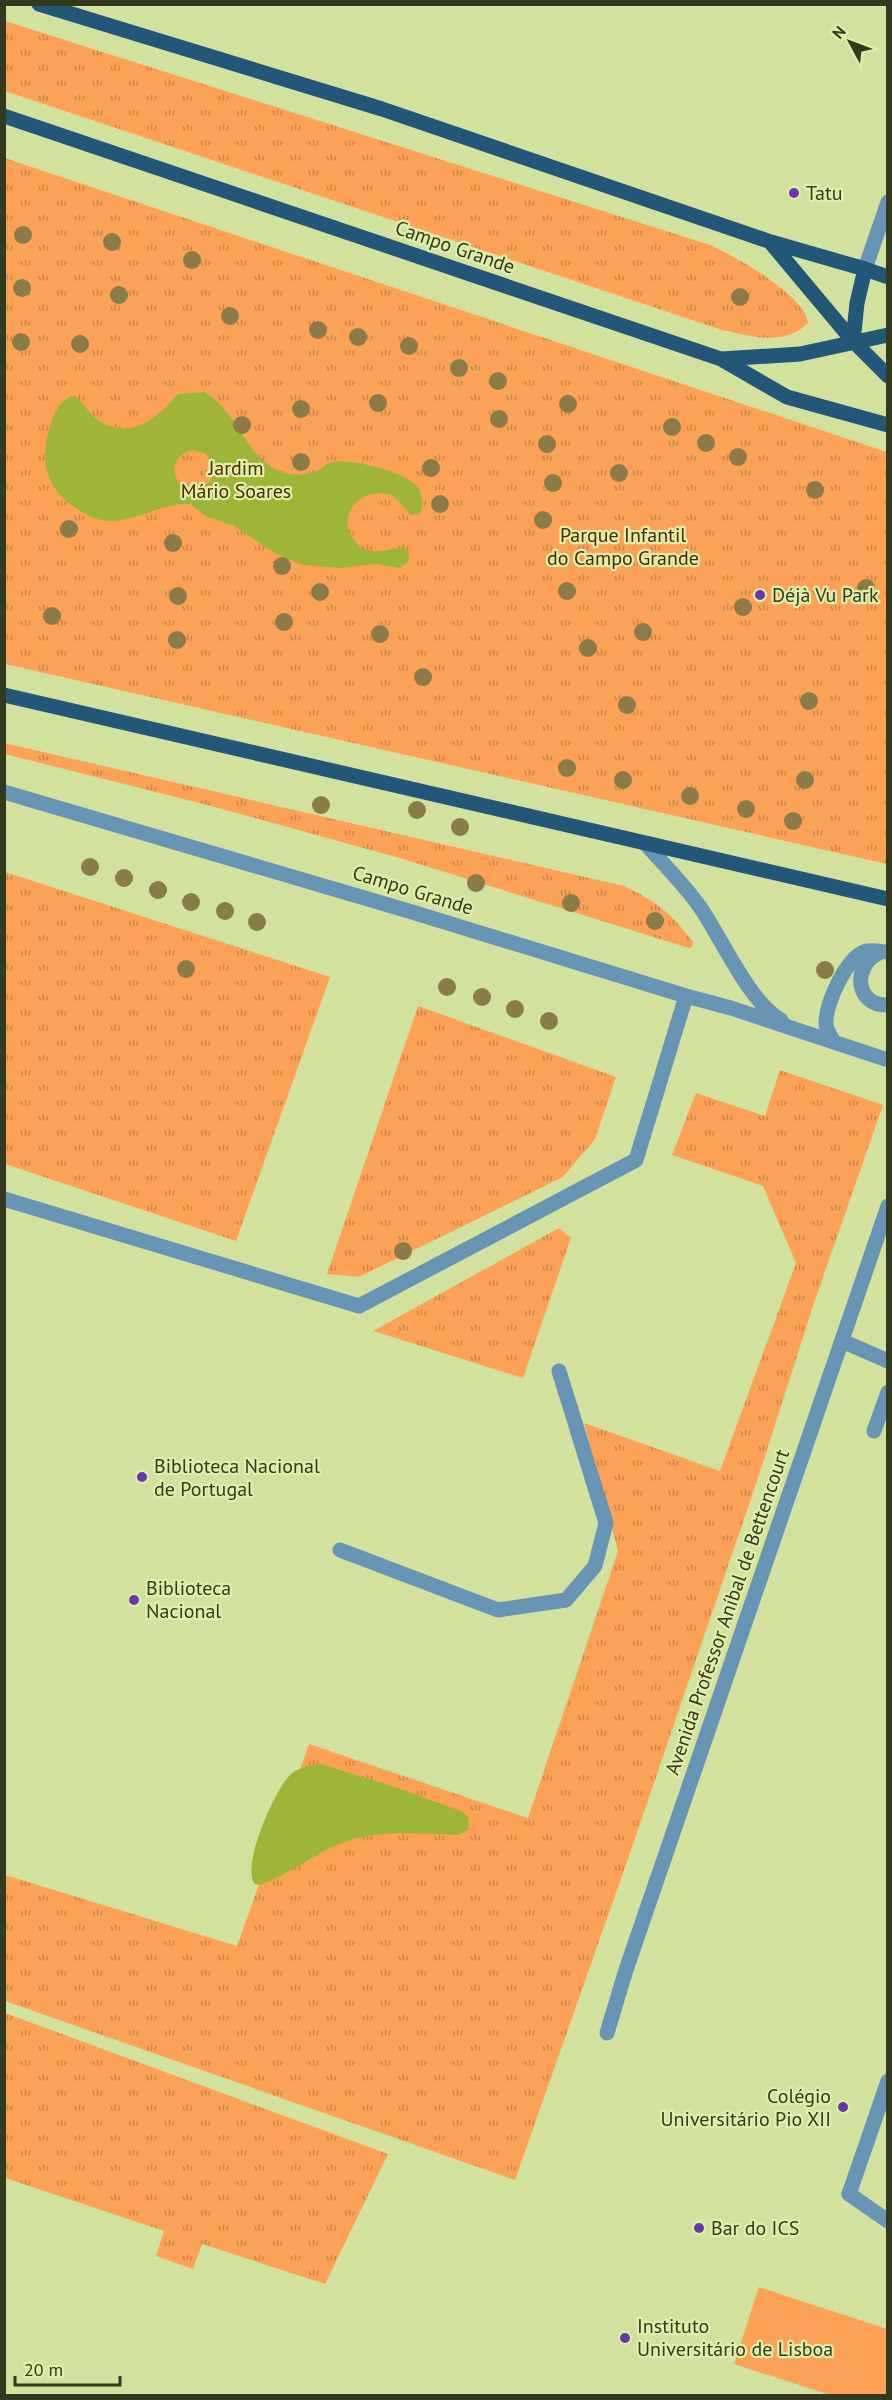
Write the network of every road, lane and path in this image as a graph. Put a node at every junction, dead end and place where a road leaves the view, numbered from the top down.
1 (39, 4) edge
2 (4, 116) edge
3 (888, 202) edge
4 (771, 242) junction
5 (866, 269) junction
6 (888, 278) edge
7 (888, 335) edge
8 (853, 341) junction
9 (721, 359) junction
10 (888, 376) edge
11 (888, 425) edge
12 (4, 695) edge
13 (4, 792) edge
14 (645, 843) junction
15 (888, 899) edge
16 (888, 952) edge
17 (686, 996) junction
18 (888, 1005) edge
19 (808, 1034) junction
20 (834, 1042) junction
21 (888, 1060) edge
22 (4, 1199) edge
23 (888, 1206) edge
24 (842, 1341) junction
25 (888, 1361) edge
26 (559, 1371) dead end
27 (888, 1392) edge
28 (874, 1431) dead end
29 (340, 1550) dead end
30 (608, 2033) dead end
31 (888, 2081) edge
32 (888, 2221) edge

1 - 4 main road
2 - 9 main road, Campo Grande
3 - 5 street
4 - 5 main road
4 - 8 main road
5 - 6 main road
5 - 8 main road
7 - 8 main road
8 - 9 main road
8 - 10 main road
9 - 11 main road, Campo Grande
12 - 14 main road
13 - 17 street, Campo Grande
14 - 15 main road
14 - 19 street, Campo Grande
16 - 18 street
16 - 20 street
17 - 19 street, Campo Grande
17 - 22 street
19 - 20 street, Campo Grande
20 - 21 street, Campo Grande
23 - 24 street, Avenida Professor Aníbal de Bettencourt
24 - 25 street
24 - 30 street, Avenida Professor Aníbal de Bettencourt
26 - 29 street
27 - 28 street
31 - 32 street

